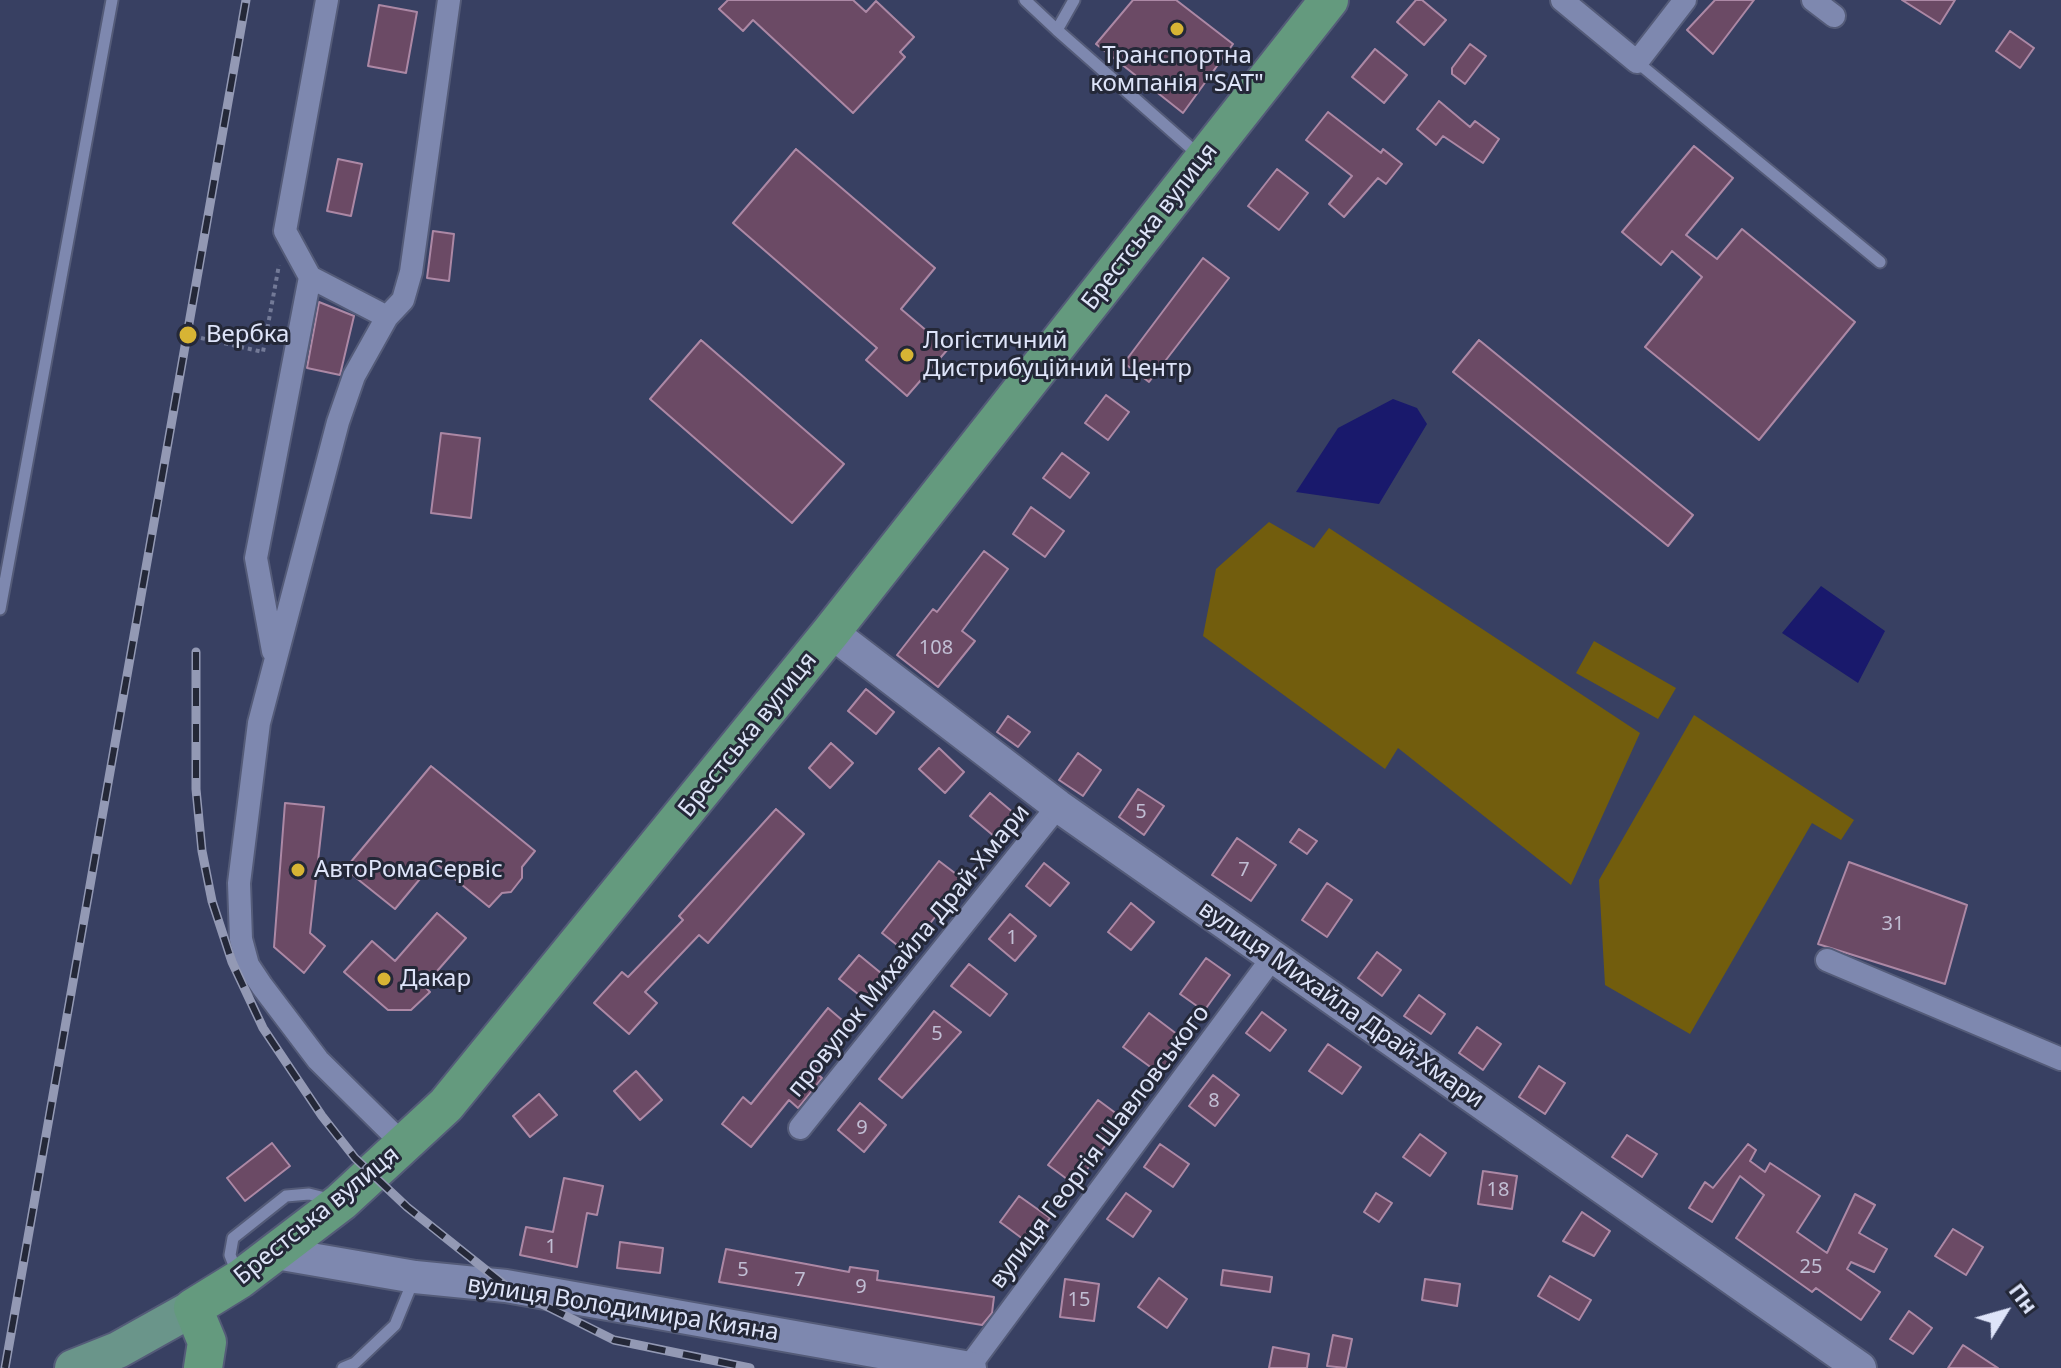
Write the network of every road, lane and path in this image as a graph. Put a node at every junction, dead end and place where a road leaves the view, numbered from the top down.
1 (112, 0) edge
2 (327, 0) edge
3 (449, 0) edge
4 (1025, 0) edge
5 (1074, 0) edge
6 (1329, 0) edge
7 (1562, 0) edge
8 (1685, 0) edge
9 (1813, 0) edge
10 (1834, 16) dead end
11 (1057, 30) junction
12 (1637, 62) junction
13 (1204, 159) junction
14 (285, 231) junction
15 (1880, 262) dead end
16 (310, 277) junction
17 (387, 317) junction
18 (201, 338) dead end
19 (0, 609) edge
20 (831, 632) junction
21 (275, 660) junction
22 (1058, 806) junction
23 (1273, 957) junction
24 (1827, 960) dead end
25 (2061, 1059) edge
26 (800, 1128) dead end
27 (405, 1146) junction
28 (341, 1202) junction
29 (276, 1253) junction
30 (415, 1277) junction
31 (240, 1279) junction
32 (193, 1308) junction
33 (73, 1368) edge
34 (203, 1368) edge
35 (343, 1368) edge
36 (969, 1368) edge
37 (1860, 1368) edge

1 - 19 lane
2 - 14 street
3 - 17 street
4 - 11 lane
5 - 11 lane
6 - 13 highway, Брестська вулиця
7 - 12 street
8 - 12 street
9 - 10 street
11 - 13 lane
12 - 15 lane
13 - 20 highway, Брестська вулиця
14 - 16 street
14 - 18 path
16 - 17 street
16 - 21 street
17 - 21 street
20 - 22 main road, вулиця Михайла Драй-Хмари
20 - 27 highway, Брестська вулиця
21 - 27 street
22 - 23 main road, вулиця Михайла Драй-Хмари
22 - 26 street, провулок Михайла Драй-Хмари
23 - 36 street, вулиця Георгія Шавловського
23 - 37 main road, вулиця Михайла Драй-Хмари
24 - 25 street
27 - 28 highway, Брестська вулиця
28 - 29 highway, Брестська вулиця
28 - 31 lane
29 - 30 main road, вулиця Володимира Кияна
29 - 31 highway, Брестська вулиця
30 - 35 lane
30 - 36 main road, вулиця Володимира Кияна
31 - 32 highway, Брестська вулиця
32 - 33 main road, Брестська вулиця
32 - 34 highway

